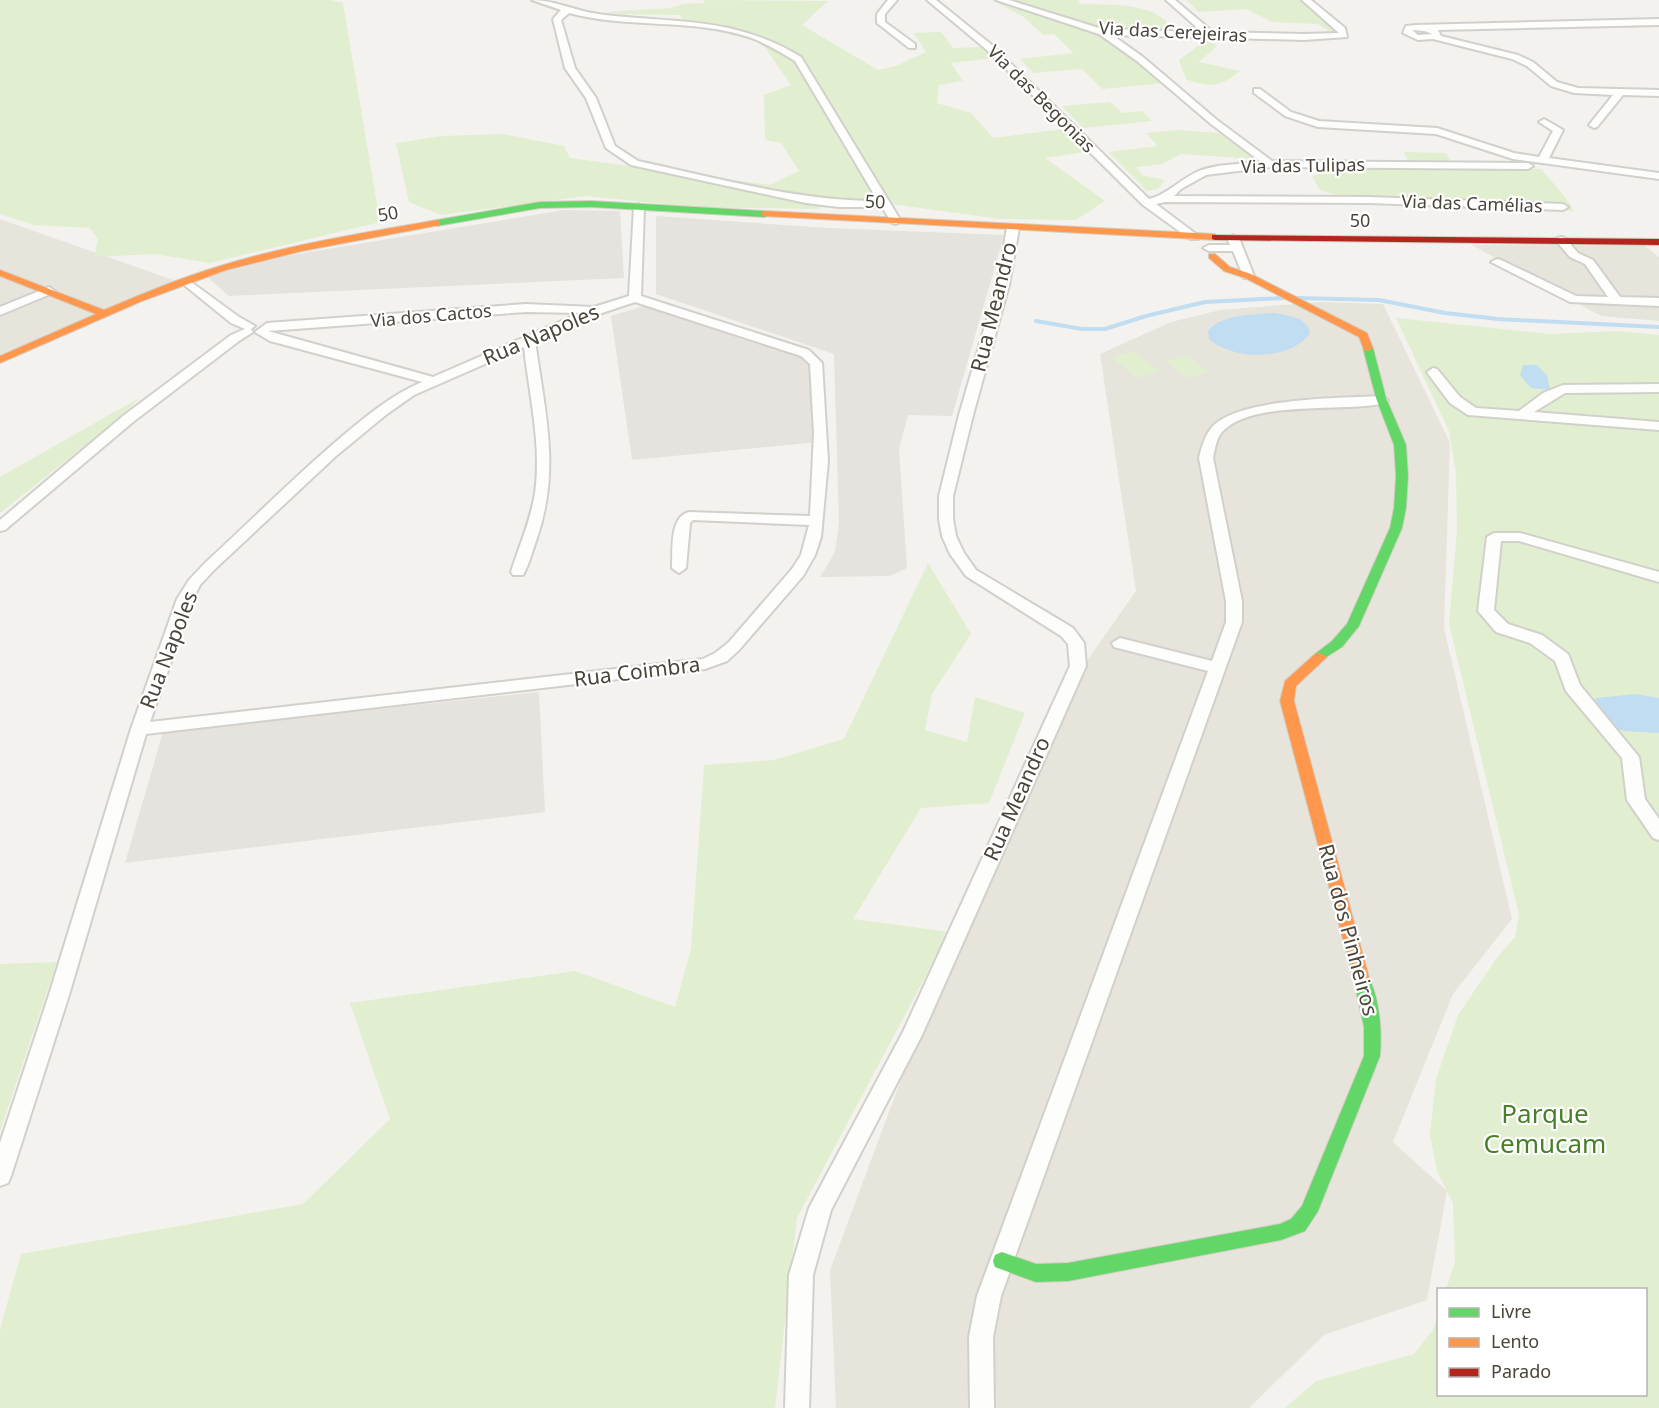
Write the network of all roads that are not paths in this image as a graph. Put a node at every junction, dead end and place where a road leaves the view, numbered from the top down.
1 (536, 0) edge
2 (893, 0) edge
3 (931, 0) edge
4 (1000, 0) edge
5 (1170, 0) edge
6 (1306, 0) edge
7 (568, 9) junction
8 (1659, 24) edge
9 (1423, 28) junction
10 (1101, 32) junction
11 (1210, 34) junction
12 (1436, 35) junction
13 (912, 46) dead end
14 (1257, 91) dead end
15 (1659, 93) edge
16 (1619, 94) junction
17 (1544, 122) dead end
18 (1594, 125) dead end
19 (1542, 161) junction
20 (1270, 164) junction
21 (1528, 166) dead end
22 (1659, 166) edge
23 (1602, 169) junction
24 (1659, 176) edge
25 (1165, 199) junction
26 (1147, 203) junction
27 (885, 204) junction
28 (639, 207) junction
29 (1563, 207) dead end
30 (896, 221) junction
31 (1013, 228) junction
32 (1561, 240) junction
33 (1581, 241) junction
34 (1659, 242) edge
35 (1234, 243) junction
36 (1206, 245) junction
37 (1497, 262) dead end
38 (1589, 262) junction
39 (0, 273) edge
40 (1248, 276) junction
41 (187, 282) junction
42 (49, 291) junction
43 (635, 298) junction
44 (1617, 301) junction
45 (1659, 302) edge
46 (0, 311) edge
47 (595, 311) junction
48 (104, 314) junction
49 (256, 329) junction
50 (529, 340) junction
51 (0, 360) edge
52 (1433, 372) dead end
53 (433, 381) junction
54 (1659, 388) edge
55 (1381, 400) junction
56 (1520, 416) junction
57 (1659, 426) edge
58 (817, 521) junction
59 (0, 527) edge
60 (679, 568) dead end
61 (518, 572) dead end
62 (1659, 577) edge
63 (1120, 643) dead end
64 (1218, 668) junction
65 (139, 729) junction
66 (1659, 833) edge
67 (0, 1176) edge
68 (1002, 1261) junction
69 (796, 1408) edge
70 (982, 1408) edge

1 - 7 street
2 - 13 street
3 - 26 street, Via das Begonias
4 - 10 street, Via das Cerejeiras
5 - 11 street
6 - 11 street, Via das Cerejeiras
7 - 27 street
7 - 27 street
8 - 9 street
8 - 12 street
9 - 12 street
9 - 12 street
10 - 11 street, Via das Cerejeiras
10 - 20 street
12 - 16 street
14 - 19 street
15 - 16 street
16 - 18 street
17 - 19 street
19 - 23 street
20 - 21 street, Via das Tulipas
20 - 25 street, Via das Tulipas
22 - 23 street
23 - 24 street
25 - 26 street, Via das Tulipas
25 - 29 street, Via das Camélias
26 - 36 street
27 - 30 street
28 - 30 main road, 50
28 - 41 main road, 50
28 - 43 street
30 - 31 main road, 50
31 - 36 main road, 50
31 - 69 street, Rua Meandro
32 - 33 main road, 50
32 - 35 main road, 50
32 - 38 street
33 - 34 main road, 50
33 - 38 street
35 - 36 main road, 50
35 - 40 street
36 - 40 main road, Rua dos Pinheiros
37 - 44 street
38 - 44 street
39 - 42 main road
40 - 55 main road, Rua dos Pinheiros
41 - 48 main road, 50
41 - 49 street
42 - 46 street
42 - 48 main road
43 - 47 street, Rua Napoles
43 - 58 street, Rua Coimbra
44 - 45 street
47 - 49 street, Via dos Cactos
47 - 50 street, Rua Napoles
48 - 51 main road, 50
49 - 53 street
49 - 59 street
50 - 53 street, Rua Napoles
50 - 61 street
52 - 56 street
53 - 65 street, Rua Napoles
54 - 56 street
55 - 64 street
55 - 68 main road, Rua dos Pinheiros
56 - 57 street
58 - 60 street
58 - 65 street, Rua Coimbra
62 - 66 street
63 - 64 street
64 - 68 street
65 - 67 street, Rua Napoles
68 - 70 street

